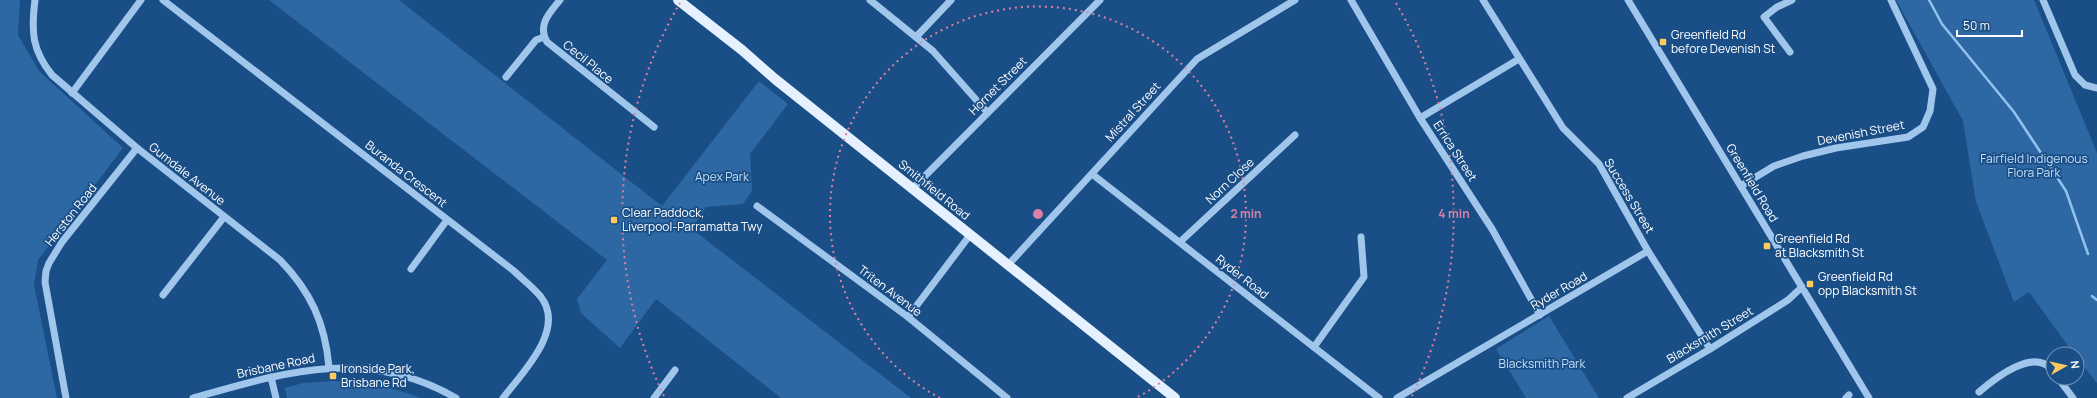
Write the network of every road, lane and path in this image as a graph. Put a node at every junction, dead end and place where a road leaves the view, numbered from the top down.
1 (35, 0) edge
2 (141, 0) edge
3 (164, 0) edge
4 (560, 0) edge
5 (678, 0) edge
6 (870, 0) edge
7 (951, 0) edge
8 (1100, 0) edge
9 (1295, 0) edge
10 (1351, 0) edge
11 (1483, 0) edge
12 (1628, 0) edge
13 (1792, 0) edge
14 (1891, 0) edge
15 (2043, 0) edge
16 (544, 37) junction
17 (916, 37) junction
18 (1790, 52) dead end
19 (1519, 59) junction
20 (506, 77) dead end
21 (2097, 88) edge
22 (72, 93) junction
23 (987, 112) junction
24 (1420, 118) junction
25 (654, 127) dead end
26 (1295, 135) dead end
27 (137, 148) junction
28 (1092, 174) junction
29 (1741, 186) junction
30 (912, 188) junction
31 (757, 206) dead end
32 (224, 217) junction
33 (447, 220) junction
34 (970, 235) junction
35 (1361, 237) dead end
36 (1180, 242) junction
37 (1648, 251) junction
38 (1008, 265) junction
39 (411, 269) dead end
40 (1802, 287) junction
41 (163, 295) dead end
42 (1540, 315) junction
43 (908, 317) junction
44 (1314, 347) junction
45 (1710, 349) junction
46 (2045, 365) edge
47 (329, 367) junction
48 (675, 370) dead end
49 (271, 377) junction
50 (2064, 386) edge
51 (1979, 392) dead end
52 (656, 397) edge
53 (66, 398) edge
54 (193, 398) edge
55 (276, 398) edge
56 (456, 398) edge
57 (503, 398) edge
58 (1007, 398) edge
59 (1175, 398) edge
60 (1379, 398) edge
61 (1397, 398) edge
62 (1626, 398) edge
63 (1869, 398) edge
64 (2073, 398) edge

1 - 22 street, Gumdale Avenue
2 - 22 street
3 - 33 street, Buranda Crescent
4 - 16 street
5 - 30 main road, Smithfield Road
6 - 17 street
7 - 17 street
8 - 23 street, Hornet Street
9 - 28 street, Mistral Street
10 - 24 street, Errica Street
11 - 19 street, Success Street
12 - 29 street, Greenfield Road
13 - 18 street
14 - 29 street, Devenish Street
15 - 21 street
16 - 20 street
16 - 25 street, Cecil Place
17 - 23 street
19 - 24 street
19 - 37 street, Success Street
22 - 27 street, Gumdale Avenue
23 - 30 street, Hornet Street
24 - 42 street, Errica Street
26 - 36 street, Norn Close
27 - 32 street, Gumdale Avenue
27 - 53 street, Herston Road
28 - 36 street, Ryder Road
28 - 38 street, Mistral Street
29 - 40 street, Greenfield Road
30 - 34 main road, Smithfield Road
31 - 43 street, Triten Avenue
32 - 41 street
32 - 47 street, Gumdale Avenue
33 - 39 street
33 - 57 street, Buranda Crescent
34 - 38 main road, Smithfield Road
34 - 43 street
35 - 44 street
36 - 44 street, Ryder Road
37 - 42 street, Ryder Road
37 - 45 street, Success Street
38 - 59 main road, Smithfield Road
40 - 45 street, Blacksmith Street
40 - 63 street, Greenfield Road
42 - 61 street, Ryder Road
43 - 58 street, Triten Avenue
44 - 60 street, Ryder Road
45 - 62 street, Blacksmith Street
46 - 51 street
47 - 49 street, Brisbane Road
47 - 56 street, Brisbane Road
48 - 52 street
49 - 54 street, Brisbane Road
49 - 55 street
50 - 64 street

